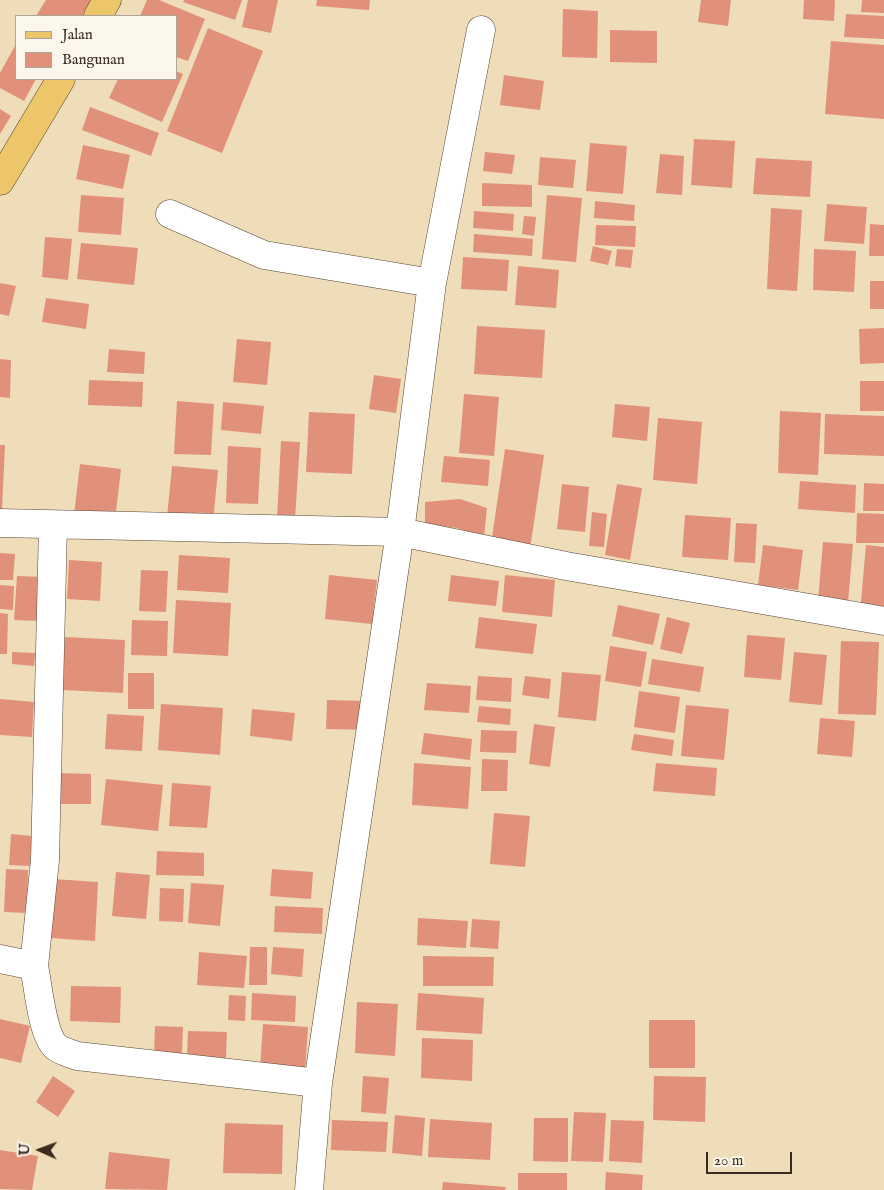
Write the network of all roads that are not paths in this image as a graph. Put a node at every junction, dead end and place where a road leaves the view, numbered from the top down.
1 (107, 0) edge
2 (99, 15) edge
3 (480, 30) dead end
4 (60, 80) edge
5 (0, 181) edge
6 (170, 214) dead end
7 (432, 283) junction
8 (0, 523) edge
9 (53, 525) junction
10 (400, 532) junction
11 (884, 620) edge
12 (0, 959) edge
13 (34, 966) junction
14 (318, 1083) junction
15 (309, 1190) edge

1 - 2 main road
3 - 7 street
4 - 5 main road
6 - 7 street
7 - 10 street
8 - 9 street
9 - 10 street
9 - 13 street
10 - 11 street
10 - 14 street
12 - 13 street
13 - 14 street
14 - 15 street

